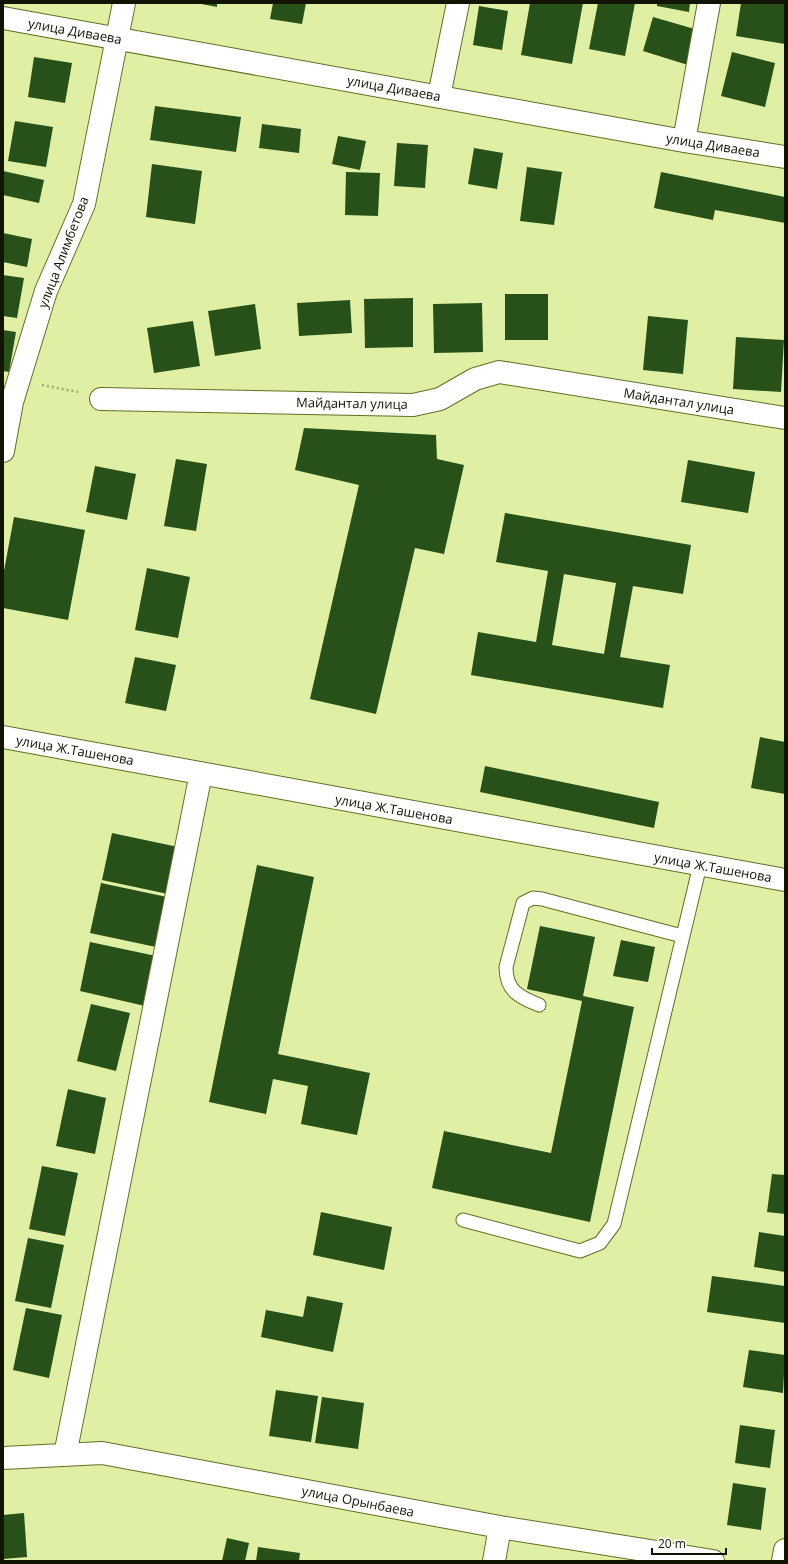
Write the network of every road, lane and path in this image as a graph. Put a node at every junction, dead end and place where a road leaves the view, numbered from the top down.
1 (124, 3) edge
2 (458, 3) edge
3 (709, 3) edge
4 (3, 18) edge
5 (118, 39) junction
6 (439, 96) junction
7 (684, 141) junction
8 (785, 157) edge
9 (51, 387) dead end
10 (93, 396) joint
11 (785, 418) edge
12 (3, 451) edge
13 (3, 737) edge
14 (201, 773) junction
15 (700, 865) junction
16 (785, 880) edge
17 (682, 936) junction
18 (539, 1005) dead end
19 (463, 1220) dead end
20 (65, 1455) junction
21 (3, 1458) edge
22 (500, 1527) junction
23 (785, 1550) edge
24 (494, 1561) edge
25 (713, 1561) edge
26 (783, 1561) edge

1 - 5 street, улица Алимбетова
2 - 6 street
3 - 7 street
4 - 5 street, улица Диваева
5 - 6 street, улица Диваева
5 - 12 street, улица Алимбетова
6 - 7 street, улица Диваева
7 - 8 street, улица Диваева
9 - 10 path
10 - 11 street, Майдантал улица
13 - 14 street, улица Ж.Ташенова
14 - 15 street, улица Ж.Ташенова
14 - 20 street
15 - 16 street, улица Ж.Ташенова
15 - 17 lane
17 - 18 lane
17 - 19 lane
20 - 21 street, улица Орынбаева
20 - 22 street, улица Орынбаева
22 - 24 street
22 - 25 street, улица Орынбаева
23 - 26 street

